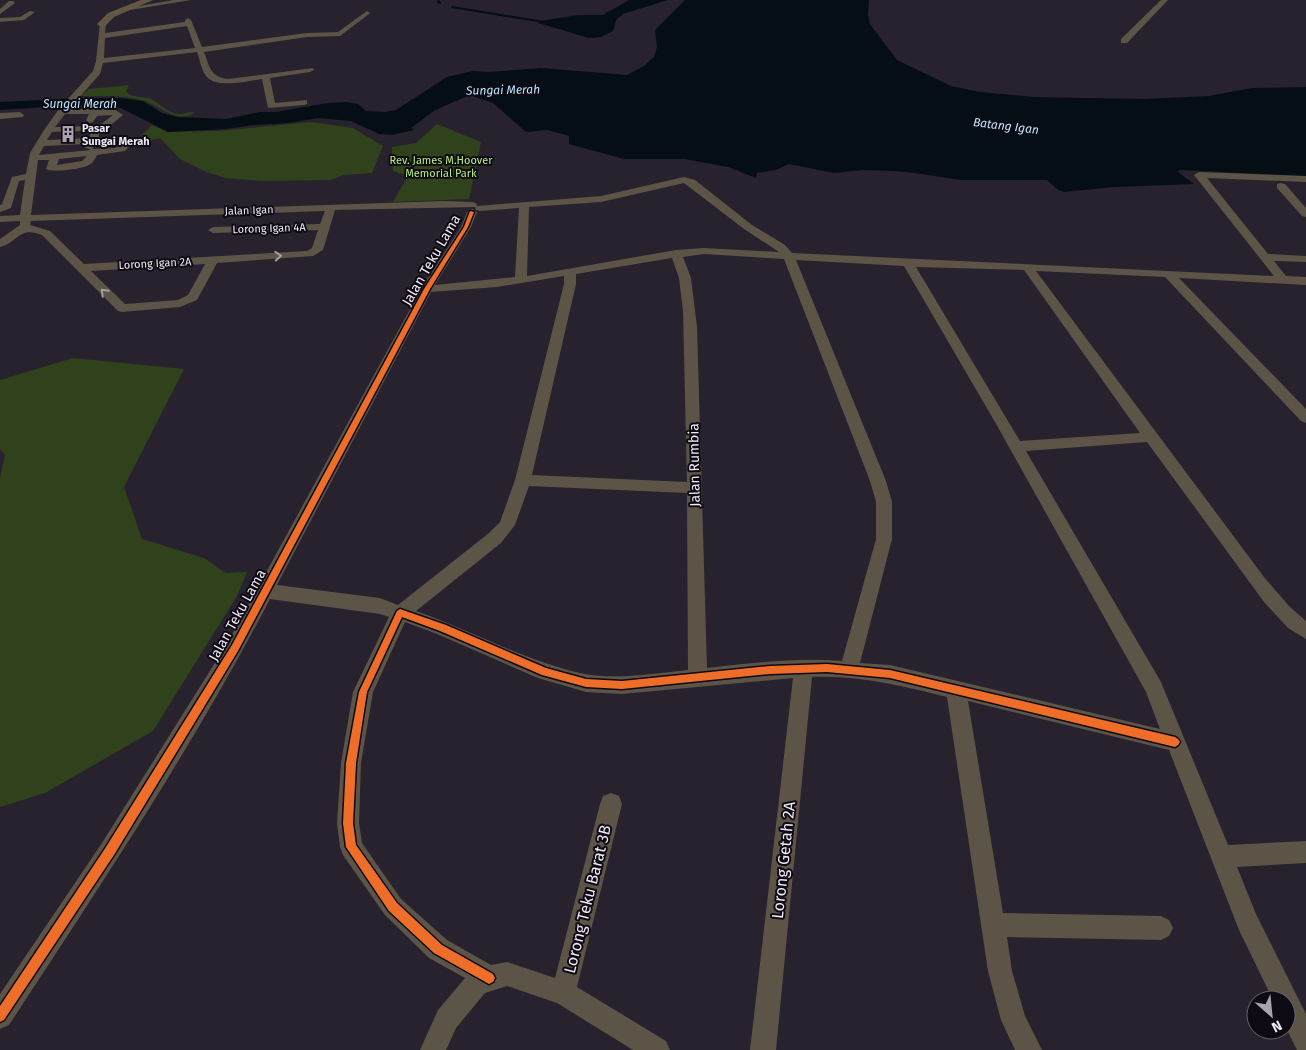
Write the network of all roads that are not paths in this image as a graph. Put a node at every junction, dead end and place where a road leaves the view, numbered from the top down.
1 (188, 0) edge
2 (1165, 0) edge
3 (13, 1) edge
4 (150, 1) edge
5 (0, 2) edge
6 (115, 4) dead end
7 (102, 10) dead end
8 (0, 12) edge
9 (32, 12) dead end
10 (367, 13) dead end
11 (0, 20) edge
12 (102, 24) junction
13 (101, 36) junction
14 (1124, 41) dead end
15 (199, 50) junction
16 (100, 61) junction
17 (310, 70) dead end
18 (266, 80) junction
19 (298, 80) dead end
20 (304, 102) dead end
21 (64, 109) junction
22 (96, 112) junction
23 (20, 114) dead end
24 (0, 116) edge
25 (89, 128) junction
26 (48, 130) junction
27 (95, 140) junction
28 (57, 141) junction
29 (41, 142) junction
30 (90, 152) junction
31 (52, 156) junction
32 (34, 158) junction
33 (31, 176) junction
34 (1306, 179) edge
35 (1205, 183) junction
36 (1281, 186) junction
37 (1306, 187) edge
38 (28, 192) junction
39 (524, 205) junction
40 (26, 206) junction
41 (0, 209) edge
42 (472, 209) junction
43 (330, 211) junction
44 (222, 214) junction
45 (1306, 214) edge
46 (67, 216) junction
47 (0, 219) edge
48 (86, 219) junction
49 (0, 223) edge
50 (24, 223) junction
51 (325, 227) junction
52 (213, 230) joint
53 (46, 233) junction
54 (0, 244) edge
55 (676, 253) junction
56 (788, 255) junction
57 (1265, 257) junction
58 (1306, 259) edge
59 (212, 260) junction
60 (908, 263) junction
61 (1027, 267) junction
62 (80, 268) junction
63 (570, 273) junction
64 (1169, 275) junction
65 (521, 280) junction
66 (1283, 280) junction
67 (1306, 281) edge
68 (427, 289) junction
69 (1305, 416) edge
70 (1151, 437) junction
71 (1015, 447) junction
72 (523, 480) junction
73 (694, 488) junction
74 (264, 592) junction
75 (400, 613) junction
76 (1306, 631) edge
77 (849, 669) junction
78 (803, 670) junction
79 (698, 679) junction
80 (956, 690) junction
81 (1175, 742) junction
82 (611, 804) dead end
83 (1306, 852) edge
84 (1222, 857) junction
85 (992, 925) junction
86 (1161, 928) dead end
87 (489, 978) junction
88 (1281, 990) edge
89 (563, 994) junction
90 (0, 1016) edge
91 (1296, 1020) edge
92 (1306, 1041) edge
93 (432, 1050) edge
94 (657, 1050) edge
95 (763, 1050) edge
96 (1029, 1050) edge

1 - 4 street
2 - 14 street
3 - 5 street
3 - 8 street
4 - 6 main road
4 - 12 main road
7 - 12 main road
9 - 11 street
10 - 15 street
12 - 13 street
13 - 15 street
13 - 16 street
15 - 16 street
15 - 18 street
16 - 21 street
17 - 18 street
18 - 19 street
18 - 20 street
21 - 22 street
21 - 26 street
22 - 25 street
22 - 25 street
23 - 24 street
25 - 26 street
25 - 27 street
26 - 29 street
27 - 28 street
27 - 30 street
27 - 30 street
28 - 29 street
28 - 31 street
29 - 32 street
30 - 31 street
30 - 31 street
31 - 32 street
32 - 33 street
33 - 38 street
33 - 41 street
34 - 35 street
35 - 36 street
35 - 57 street
36 - 37 street
36 - 45 street
38 - 40 street
38 - 46 street
39 - 42 street
39 - 56 street
39 - 65 street
40 - 47 street
40 - 50 street
42 - 43 street, Jalan Igan
42 - 46 street, Jalan Igan
42 - 68 street, Jalan Teku Lama
43 - 44 street, Jalan Igan
43 - 51 street
44 - 48 street, Jalan Igan
44 - 52 street
46 - 50 street, Jalan Igan
47 - 50 street
48 - 50 street, Jalan Igan
48 - 53 street
49 - 50 street
50 - 53 street
50 - 54 street
51 - 52 street, Lorong Igan 4A
59 -> 51 street, Lorong Igan 2A
53 - 62 street
55 - 56 street
55 - 63 street
55 - 73 street, Jalan Rumbia
56 - 60 street
56 - 77 street
57 - 58 street
57 - 66 street
59 - 62 street, Lorong Igan 2A
59 -> 62 street
60 - 61 street
60 - 71 street
61 - 64 street
61 - 70 street
63 - 65 street
63 - 72 street
64 - 66 street
64 - 69 street
65 - 68 street
66 - 67 street
68 - 74 street, Jalan Teku Lama
70 - 71 street
70 - 76 street
71 - 81 street
72 - 73 street
72 - 75 street
73 - 79 street, Jalan Rumbia
74 - 75 street
74 - 90 street, Jalan Teku Lama
75 - 79 street
75 - 87 street
77 - 78 street
77 - 80 street
78 - 79 street
78 - 95 street, Lorong Getah 2A
80 - 81 street
80 - 85 street
81 - 84 street
82 - 89 street, Lorong Teku Barat 3B
83 - 84 street
84 - 88 street
85 - 86 street
85 - 96 street
87 - 89 street
87 - 93 street
89 - 94 street
91 - 92 street

